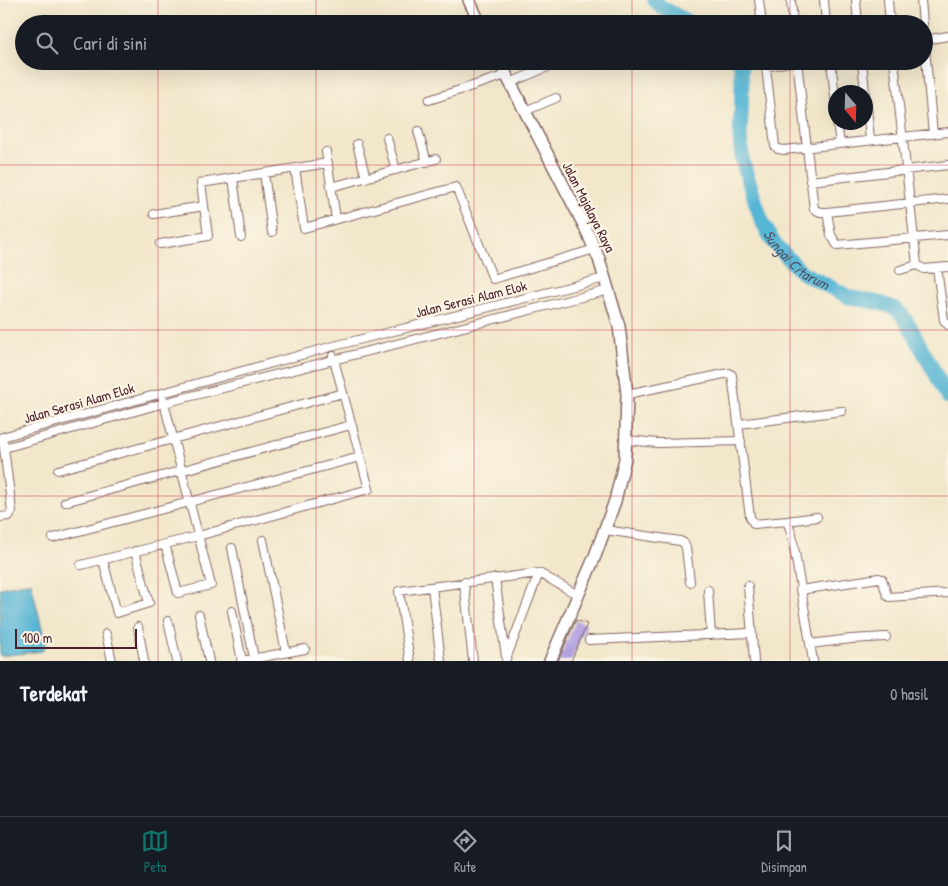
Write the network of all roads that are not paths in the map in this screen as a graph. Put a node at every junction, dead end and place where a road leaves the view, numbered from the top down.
1 (469, 0) edge
2 (759, 0) edge
3 (791, 0) edge
4 (824, 0) edge
5 (856, 0) edge
6 (888, 0) edge
7 (920, 0) edge
8 (476, 15) edge
9 (761, 15) edge
10 (792, 15) edge
11 (825, 15) edge
12 (857, 15) edge
13 (889, 15) edge
14 (922, 15) edge
15 (948, 36) edge
16 (933, 38) edge
17 (504, 70) edge
18 (536, 70) edge
19 (767, 70) edge
20 (798, 70) edge
21 (832, 70) edge
22 (863, 70) edge
23 (895, 70) edge
24 (927, 70) edge
25 (508, 79) junction
26 (834, 85) edge
27 (864, 85) edge
28 (556, 98) dead end
29 (429, 100) dead end
30 (525, 112) junction
31 (838, 130) edge
32 (869, 130) edge
33 (418, 131) dead end
34 (948, 132) edge
35 (933, 134) junction
36 (903, 137) junction
37 (386, 138) dead end
38 (870, 140) junction
39 (357, 144) dead end
40 (840, 144) junction
41 (806, 147) junction
42 (326, 152) dead end
43 (436, 159) dead end
44 (427, 162) junction
45 (328, 163) junction
46 (948, 165) edge
47 (295, 168) junction
48 (396, 170) junction
49 (907, 170) junction
50 (264, 173) junction
51 (233, 178) junction
52 (366, 178) junction
53 (810, 181) junction
54 (332, 187) junction
55 (948, 199) edge
56 (911, 203) junction
57 (204, 206) junction
58 (827, 212) junction
59 (154, 214) dead end
60 (336, 219) junction
61 (272, 232) dead end
62 (948, 235) edge
63 (241, 237) dead end
64 (915, 238) junction
65 (160, 244) dead end
66 (595, 250) junction
67 (917, 265) junction
68 (948, 267) edge
69 (937, 268) junction
70 (900, 270) dead end
71 (605, 278) junction
72 (574, 286) junction
73 (610, 290) junction
74 (577, 299) junction
75 (948, 325) edge
76 (330, 347) junction
77 (334, 359) junction
78 (162, 392) junction
79 (343, 393) junction
80 (627, 394) junction
81 (164, 403) junction
82 (842, 411) dead end
83 (739, 424) junction
84 (352, 425) junction
85 (1, 437) edge
86 (173, 439) junction
87 (627, 440) junction
88 (741, 441) junction
89 (4, 448) junction
90 (360, 457) junction
91 (58, 470) dead end
92 (182, 471) junction
93 (65, 502) dead end
94 (190, 503) junction
95 (0, 517) edge
96 (817, 517) dead end
97 (787, 521) junction
98 (605, 530) junction
99 (198, 536) junction
100 (54, 538) dead end
101 (263, 540) dead end
102 (165, 544) junction
103 (232, 548) dead end
104 (135, 552) junction
105 (103, 560) junction
106 (81, 565) dead end
107 (539, 574) junction
108 (495, 578) junction
109 (464, 582) junction
110 (690, 582) dead end
111 (748, 586) dead end
112 (432, 587) junction
113 (708, 590) dead end
114 (800, 590) junction
115 (948, 593) edge
116 (578, 595) junction
117 (232, 611) dead end
118 (200, 615) dead end
119 (168, 621) dead end
120 (138, 627) dead end
121 (751, 633) junction
122 (106, 634) dead end
123 (711, 635) junction
124 (886, 637) dead end
125 (589, 640) dead end
126 (810, 644) junction
127 (304, 649) dead end
128 (286, 652) junction
129 (246, 660) edge
130 (112, 661) edge
131 (144, 661) edge
132 (177, 661) edge
133 (209, 661) edge
134 (410, 661) edge
135 (441, 661) edge
136 (473, 661) edge
137 (550, 661) edge
138 (754, 661) edge
139 (813, 661) edge

1 - 8 street
2 - 9 street
3 - 10 street
4 - 11 street
5 - 12 street
6 - 13 street
7 - 14 street
15 - 16 street
17 - 25 street, Jalan Majalaya Raya
18 - 25 street
19 - 41 street
20 - 41 street
21 - 26 street
22 - 27 street
23 - 36 street
24 - 35 street
25 - 29 street
25 - 30 street, Jalan Majalaya Raya
28 - 30 street
30 - 66 street, Jalan Majalaya Raya
31 - 40 street
32 - 38 street
33 - 44 street
34 - 35 street
35 - 36 street
36 - 38 street
36 - 49 street
37 - 48 street
38 - 40 street
39 - 52 street
40 - 41 street
41 - 53 street
42 - 45 street
43 - 44 street
44 - 48 street
45 - 47 street
45 - 54 street
46 - 49 street
47 - 50 street
47 - 60 street
48 - 52 street
49 - 53 street
49 - 56 street
50 - 51 street
50 - 61 street
51 - 57 street
51 - 63 street
52 - 54 street
53 - 58 street
54 - 60 street
55 - 56 street
56 - 58 street
56 - 64 street
57 - 59 street
57 - 65 street
58 - 64 street
60 - 66 street
62 - 64 street
64 - 67 street
66 - 71 street, Jalan Majalaya Raya
67 - 69 street
67 - 70 street
68 - 69 street
69 - 75 street
71 - 72 street, Jalan Serasi Alam Elok
71 - 73 street, Jalan Majalaya Raya
72 - 74 street
72 - 76 street, Jalan Serasi Alam Elok
73 - 74 street, Jalan Serasi Alam Elok
73 - 80 street, Jalan Majalaya Raya
74 - 77 street, Jalan Serasi Alam Elok
76 - 77 street
76 - 78 street, Jalan Serasi Alam Elok
77 - 79 street
77 - 81 street, Jalan Serasi Alam Elok
78 - 81 street
78 - 85 street, Jalan Serasi Alam Elok
79 - 84 street
79 - 86 street
80 - 83 street
80 - 87 street, Jalan Majalaya Raya
81 - 86 street
81 - 89 street, Jalan Serasi Alam Elok
82 - 83 street
83 - 88 street
84 - 90 street
84 - 92 street
85 - 89 street, Jalan Serasi Alam Elok
86 - 91 street
86 - 92 street
87 - 88 street
87 - 98 street, Jalan Majalaya Raya
88 - 97 street
89 - 95 street
90 - 94 street
90 - 99 street
92 - 93 street
92 - 94 street
94 - 99 street
94 - 100 street
96 - 97 street
97 - 114 street
98 - 110 street
98 - 116 street, Jalan Majalaya Raya
99 - 102 street
99 - 102 street
101 - 128 street
102 - 104 street
103 - 129 street
104 - 105 street
104 - 105 street
105 - 106 street
107 - 108 street
107 - 108 street
107 - 116 street
108 - 109 street
109 - 112 street
109 - 136 street
111 - 121 street
112 - 134 street
112 - 135 street
113 - 123 street
114 - 115 street
114 - 126 street
116 - 137 street, Jalan Majalaya Raya
117 - 129 street
118 - 133 street
119 - 132 street
120 - 131 street
121 - 123 street
121 - 138 street
122 - 130 street
123 - 125 street
124 - 126 street
126 - 139 street
127 - 128 street
128 - 129 street

